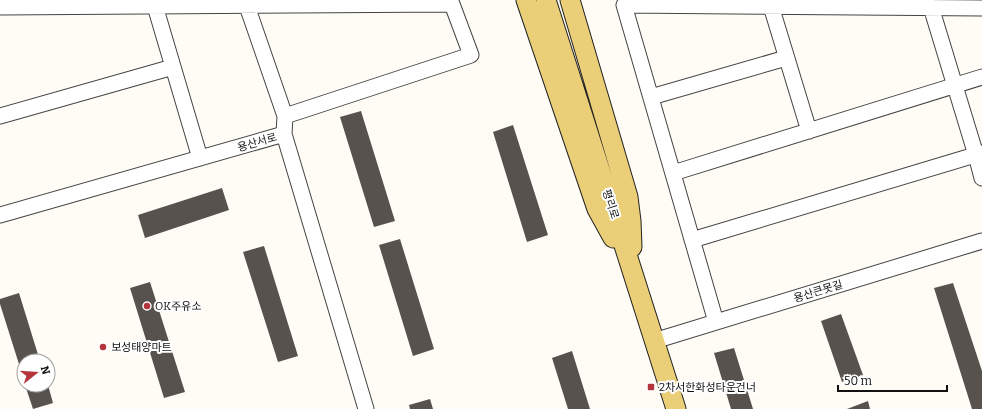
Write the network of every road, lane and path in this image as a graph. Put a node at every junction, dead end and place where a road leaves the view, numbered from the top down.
1 (526, 0) edge
2 (546, 0) edge
3 (570, 0) edge
4 (154, 6) junction
5 (247, 6) junction
6 (771, 6) junction
7 (0, 7) edge
8 (931, 7) junction
9 (982, 8) edge
10 (786, 58) junction
11 (173, 67) junction
12 (982, 77) edge
13 (955, 86) junction
14 (651, 97) junction
15 (0, 116) edge
16 (285, 116) junction
17 (808, 131) junction
18 (284, 134) junction
19 (979, 154) edge
20 (200, 158) junction
21 (673, 173) junction
22 (982, 178) edge
23 (0, 215) edge
24 (692, 240) junction
25 (982, 241) edge
26 (633, 272) junction
27 (716, 322) junction
28 (654, 340) junction
29 (366, 409) edge
30 (676, 409) edge

1 - 26 main road
2 - 26 main road, 평리로
3 - 26 main road
4 - 5 street
4 - 7 street
4 - 11 street
5 - 16 street
5 - 16 street
6 - 8 street
6 - 10 street
6 - 14 street
8 - 9 street
8 - 13 street
10 - 14 street
10 - 17 street
11 - 15 street
11 - 20 street
12 - 13 street
13 - 17 street
13 - 19 street
14 - 21 street
16 - 18 street
17 - 21 street
18 - 20 street, 용산서로
18 - 29 street, 용산서로
19 - 22 street
19 - 24 street
20 - 23 street, 용산서로
21 - 24 street
24 - 27 street
25 - 27 street, 용산큰못길
26 - 28 main road, 평리로
27 - 28 street, 용산큰못길
28 - 30 main road, 평리로

